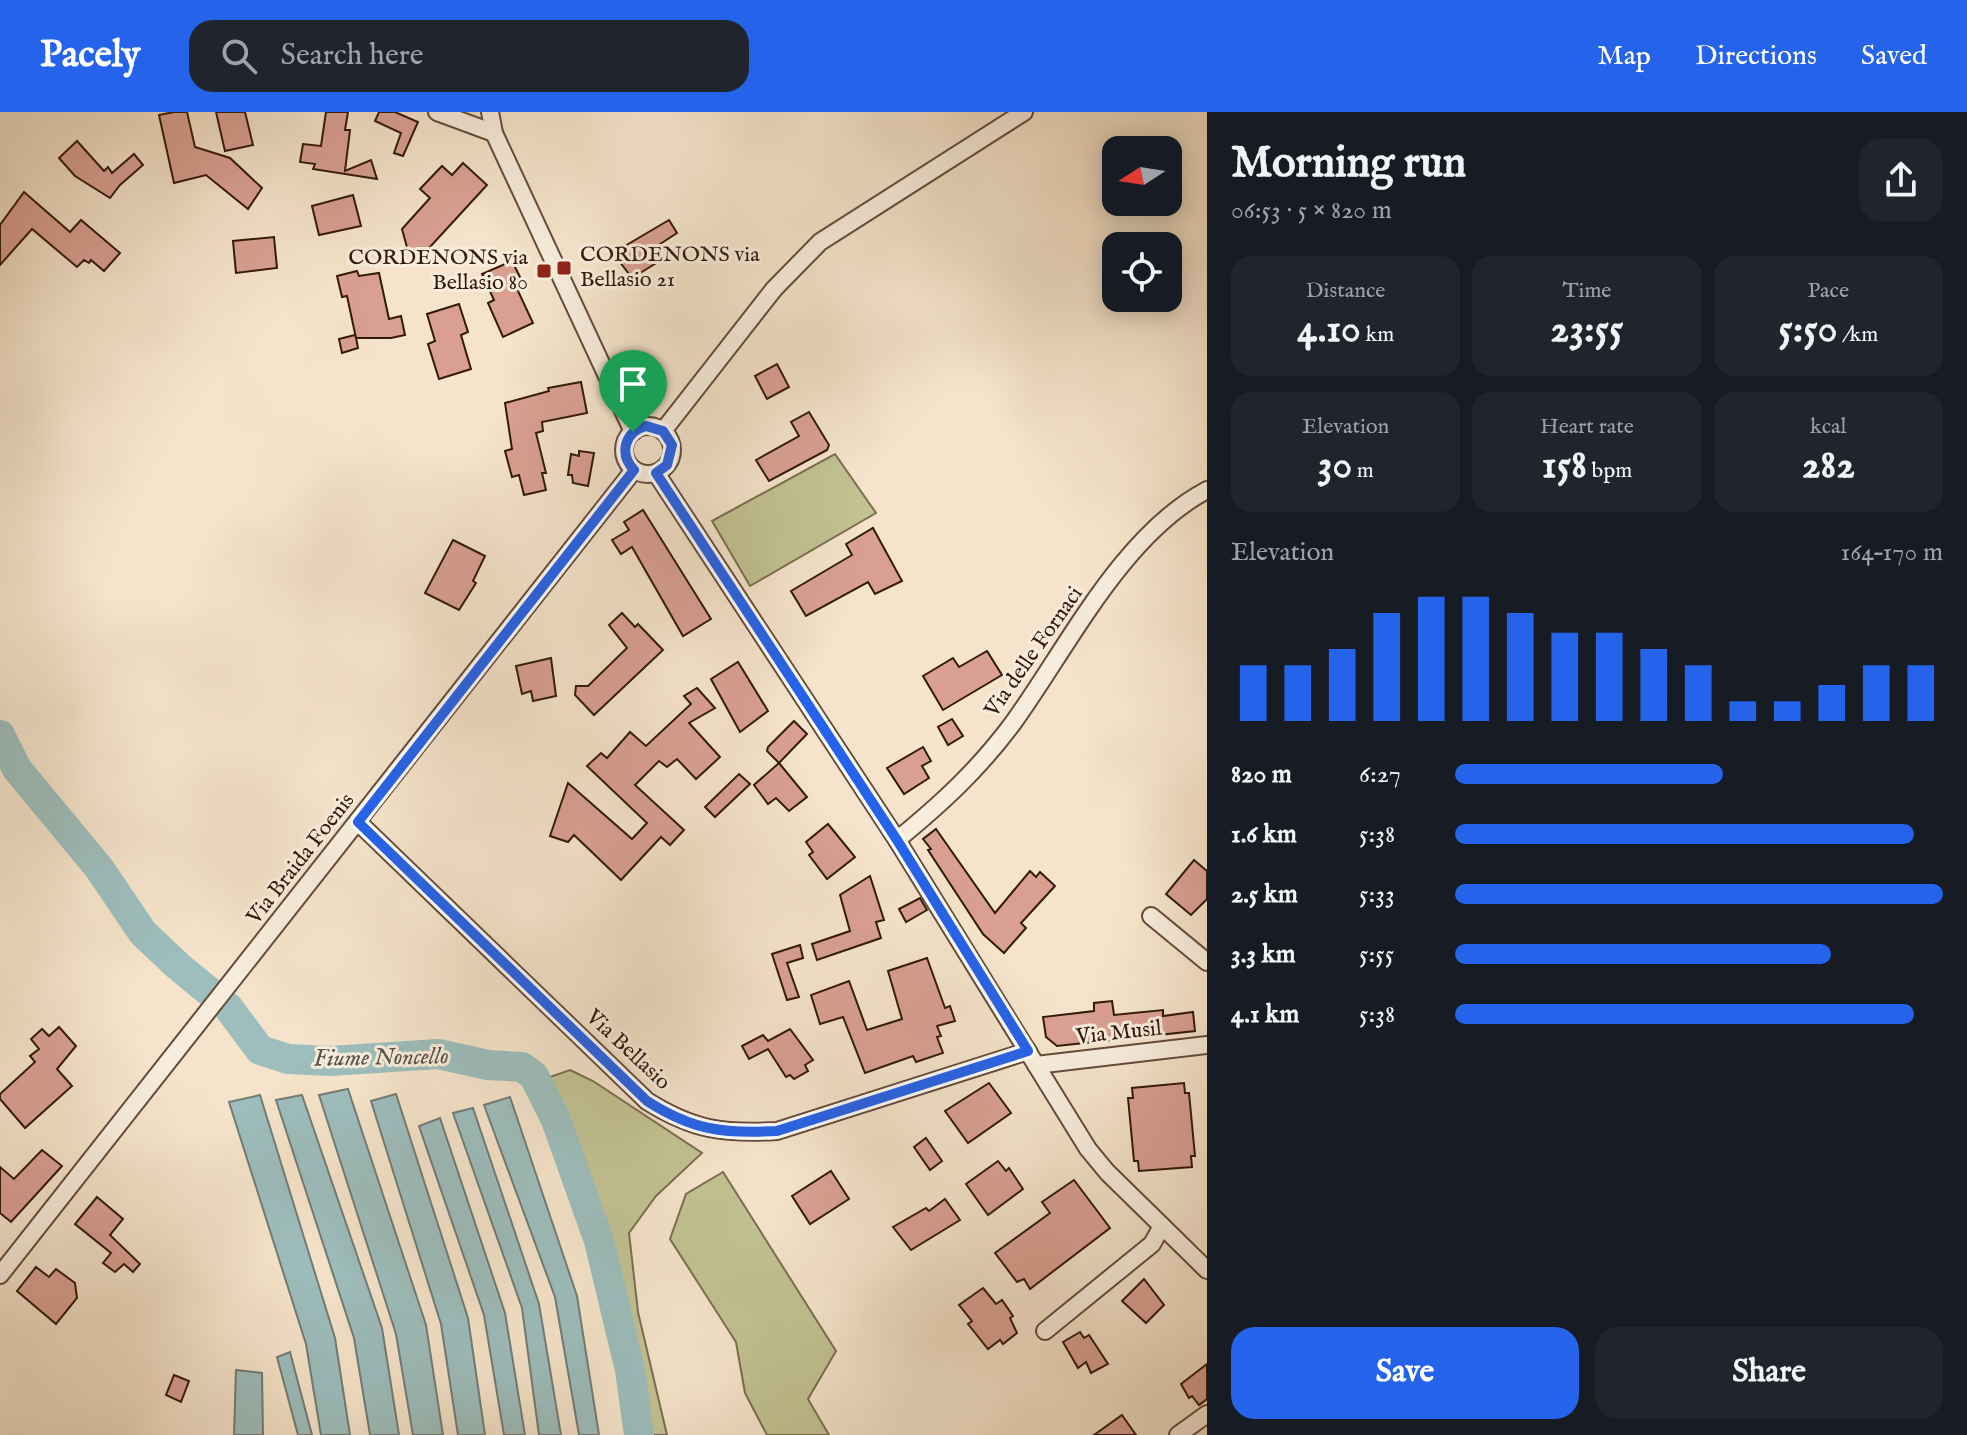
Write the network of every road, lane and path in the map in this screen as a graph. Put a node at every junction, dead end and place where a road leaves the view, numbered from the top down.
1 (437, 112) edge
2 (490, 112) edge
3 (1024, 112) edge
4 (494, 133) junction
5 (663, 431) junction
6 (633, 432) junction
7 (634, 470) junction
8 (656, 473) junction
9 (1207, 490) edge
10 (358, 822) junction
11 (897, 840) junction
12 (1151, 916) dead end
13 (1207, 962) edge
14 (1207, 1045) edge
15 (1032, 1058) junction
16 (1162, 1226) junction
17 (1207, 1270) edge
18 (0, 1275) edge
19 (1045, 1331) dead end
20 (1207, 1414) edge
21 (1178, 1435) edge

1 - 4 street
2 - 4 street
3 - 5 street
4 - 6 street
5 - 6 street
5 - 8 street
6 - 7 street
7 - 8 street
7 - 10 street, Via Braida Foenis
8 - 11 street
9 - 11 street, Via delle Fornaci
10 - 15 street, Via Bellasio
10 - 18 street, Via Braida Foenis
11 - 15 street
12 - 13 street
14 - 15 street, Via Musil
15 - 16 street
16 - 17 street
16 - 19 street
20 - 21 street

